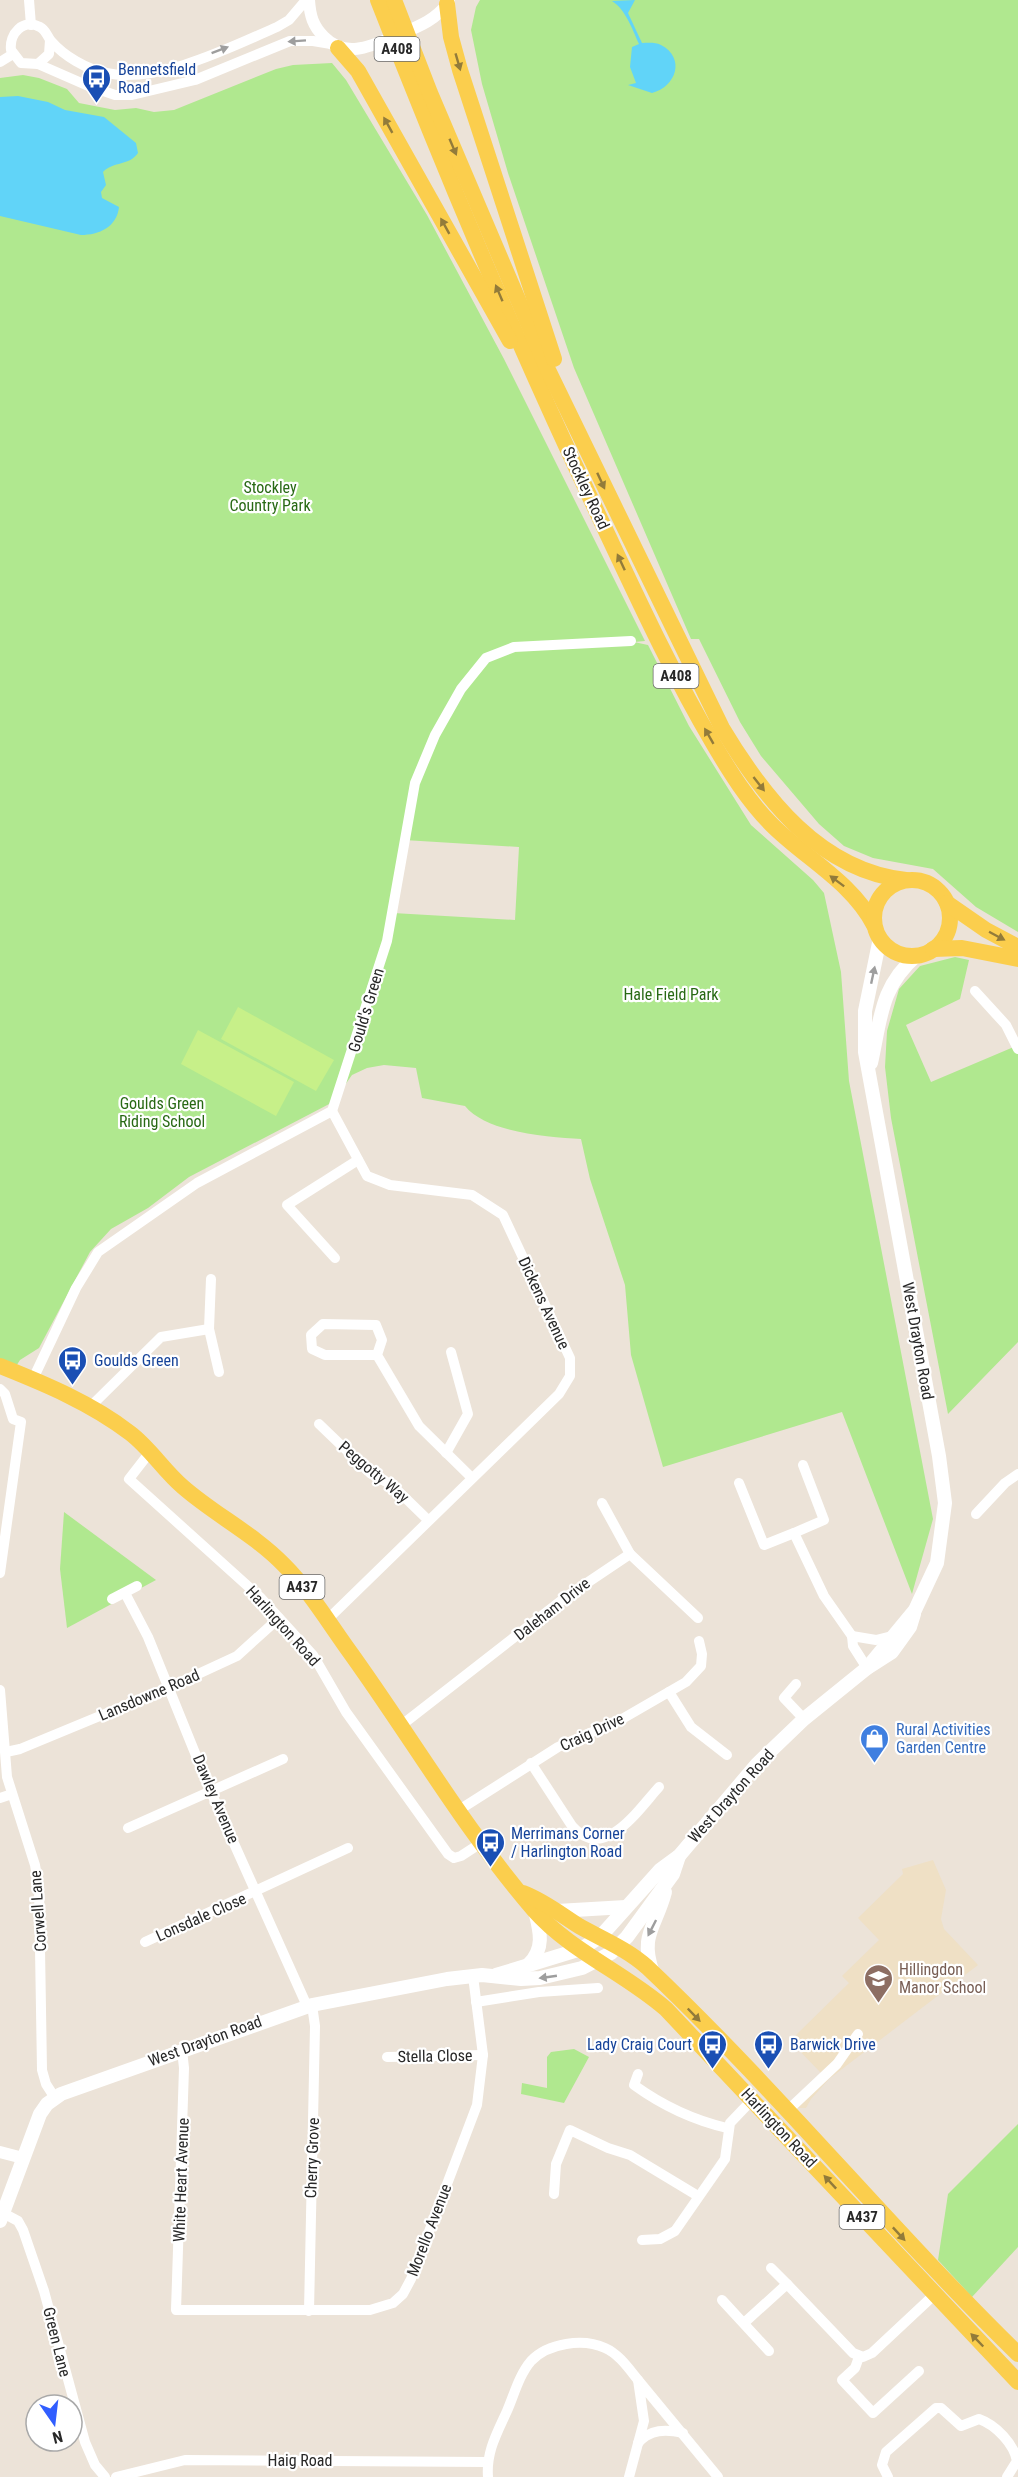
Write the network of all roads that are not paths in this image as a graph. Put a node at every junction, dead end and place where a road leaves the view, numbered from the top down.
1 (28, 0) edge
2 (308, 0) edge
3 (378, 0) edge
4 (394, 0) edge
5 (449, 1) edge
6 (31, 25) junction
7 (50, 40) junction
8 (334, 46) junction
9 (13, 54) junction
10 (0, 62) edge
11 (38, 64) junction
12 (423, 96) junction
13 (538, 386) junction
14 (577, 428) junction
15 (631, 641) dead end
16 (906, 880) junction
17 (947, 903) junction
18 (877, 932) junction
19 (1018, 947) edge
20 (925, 952) junction
21 (1018, 959) edge
22 (975, 991) dead end
23 (1018, 1049) edge
24 (869, 1069) junction
25 (332, 1111) junction
26 (358, 1160) junction
27 (335, 1258) dead end
28 (211, 1278) dead end
29 (209, 1329) junction
30 (451, 1352) dead end
31 (377, 1355) junction
32 (0, 1366) edge
33 (219, 1372) dead end
34 (33, 1379) junction
35 (0, 1389) edge
36 (91, 1406) junction
37 (319, 1424) dead end
38 (150, 1452) junction
39 (446, 1453) junction
40 (803, 1466) dead end
41 (1018, 1474) edge
42 (472, 1478) junction
43 (739, 1484) dead end
44 (602, 1503) dead end
45 (976, 1514) dead end
46 (428, 1520) junction
47 (794, 1533) junction
48 (630, 1554) junction
49 (0, 1573) edge
50 (137, 1586) dead end
51 (124, 1593) junction
52 (112, 1599) dead end
53 (915, 1610) junction
54 (279, 1618) junction
55 (698, 1618) dead end
56 (327, 1620) junction
57 (852, 1636) junction
58 (892, 1636) junction
59 (699, 1641) dead end
60 (867, 1668) junction
61 (796, 1684) dead end
62 (170, 1687) junction
63 (0, 1690) edge
64 (669, 1692) junction
65 (804, 1719) junction
66 (403, 1724) junction
67 (6, 1752) junction
68 (727, 1755) dead end
69 (283, 1759) dead end
70 (531, 1763) junction
71 (659, 1787) dead end
72 (210, 1790) junction
73 (12, 1794) junction
74 (0, 1798) edge
75 (459, 1810) junction
76 (128, 1828) dead end
77 (481, 1843) junction
78 (348, 1848) dead end
79 (679, 1856) junction
80 (667, 1884) junction
81 (257, 1891) junction
82 (523, 1893) junction
83 (626, 1907) junction
84 (535, 1911) junction
85 (557, 1911) junction
86 (600, 1937) junction
87 (145, 1942) dead end
88 (618, 1947) junction
89 (581, 1949) junction
90 (600, 1960) junction
91 (530, 1964) junction
92 (653, 1973) junction
93 (494, 1975) junction
94 (473, 1976) junction
95 (598, 1988) dead end
96 (476, 2002) junction
97 (310, 2005) junction
98 (858, 2034) dead end
99 (182, 2050) junction
100 (483, 2055) junction
101 (387, 2057) dead end
102 (638, 2074) dead end
103 (55, 2098) junction
104 (752, 2100) junction
105 (786, 2112) junction
106 (727, 2128) junction
107 (0, 2152) edge
108 (23, 2158) junction
109 (554, 2194) dead end
110 (698, 2196) junction
111 (1, 2217) edge
112 (642, 2240) dead end
113 (771, 2268) dead end
114 (787, 2284) junction
115 (934, 2295) junction
116 (722, 2300) dead end
117 (176, 2310) joint
118 (309, 2311) junction
119 (744, 2323) junction
120 (769, 2351) dead end
121 (1018, 2354) edge
122 (859, 2357) junction
123 (919, 2371) dead end
124 (638, 2380) junction
125 (1018, 2382) edge
126 (684, 2433) junction
127 (638, 2443) junction
128 (487, 2462) junction
129 (105, 2477) edge
130 (116, 2477) edge
131 (488, 2477) edge
132 (629, 2477) edge
133 (718, 2477) edge
134 (888, 2477) edge
135 (1007, 2477) edge

1 - 6 street
7 -> 2 street
2 - 8 street
3 - 12 main road, Stockley Road / A408
4 - 12 main road, Stockley Road / A408
5 - 8 street
5 -> 14 main road
6 - 7 street
6 - 9 street
7 - 11 street
8 -> 11 street
13 -> 8 main road
9 - 10 street
9 - 11 street
13 -> 12 main road, Stockley Road / A408
12 -> 14 main road, Stockley Road / A408
18 -> 13 main road, Stockley Road / A408
14 -> 16 main road, Stockley Road / A408
15 - 25 street, Gould's Green
16 - 17 main road
16 - 18 main road
17 -> 19 main road
17 - 20 main road
18 - 20 main road
24 -> 18 main road, West Drayton Road
20 - 21 main road
20 - 24 main road, West Drayton Road
22 - 23 street
24 - 53 main road, West Drayton Road
25 - 26 street, Dickens Avenue
25 - 34 street
26 - 27 street
26 - 42 street, Dickens Avenue
28 - 29 street
29 - 33 street
29 - 36 street
30 - 39 street
31 - 31 street
31 - 39 street
32 - 34 main road, Harlington Road / A437
34 - 36 main road, Harlington Road / A437
35 - 49 street
36 - 38 main road, Harlington Road / A437
37 - 46 street, Peggotty Way
38 - 54 street, Harlington Road
38 - 56 main road, Harlington Road / A437
39 - 42 street
40 - 47 street
41 - 45 street
42 - 46 street, Dickens Avenue
43 - 47 street
44 - 48 street
46 - 56 street, Dickens Avenue
47 - 57 street
48 - 55 street
48 - 66 street, Daleham Drive
50 - 51 street
51 - 52 street
51 - 62 street, Dawley Avenue
53 - 58 main road, West Drayton Road
53 - 60 main road, West Drayton Road
54 - 62 street, Lansdowne Road
54 - 77 street, Harlington Road
56 - 66 main road, Harlington Road / A437
57 - 58 street
57 - 60 street
58 - 60 main road, West Drayton Road
59 - 64 street, Craig Drive
60 - 65 main road, West Drayton Road
61 - 65 street
62 - 67 street, Lansdowne Road
62 - 72 street, Dawley Avenue
63 - 67 street, Corwell Lane
64 - 68 street
64 - 70 street, Craig Drive
65 - 79 main road, West Drayton Road
66 - 75 main road, Harlington Road / A437
67 - 73 street, Corwell Lane
69 - 72 street
70 - 71 street
70 - 75 street, Craig Drive
72 - 76 street
72 - 81 street, Dawley Avenue
73 - 74 street
73 - 103 street, Corwell Lane
75 - 77 main road, Harlington Road / A437
77 - 82 main road, Harlington Road / A437
78 - 81 street, Lonsdale Close
79 - 80 main road, West Drayton Road
79 - 83 main road, West Drayton Road
80 - 88 main road, West Drayton Road
80 -> 92 main road, West Drayton Road
81 - 87 street, Lonsdale Close
81 - 97 street, Dawley Avenue
82 - 84 main road, Harlington Road / A437
82 - 85 main road, Harlington Road / A437
83 - 85 main road
83 - 86 main road, West Drayton Road
84 - 89 main road, Harlington Road / A437
84 - 91 main road
85 - 86 main road, Harlington Road / A437
86 - 88 main road, Harlington Road / A437
86 - 89 main road, West Drayton Road
88 - 90 main road, West Drayton Road
88 - 92 main road, Harlington Road / A437
89 - 90 main road, Harlington Road / A437
89 - 91 main road, West Drayton Road
90 -> 93 main road, West Drayton Road
90 - 104 main road, Harlington Road / A437
91 - 93 main road, West Drayton Road
92 -> 105 main road, Harlington Road / A437
93 - 94 main road, West Drayton Road
94 - 96 street, Morello Avenue
94 - 97 main road, West Drayton Road
95 - 96 street
96 - 100 street, Morello Avenue
97 - 99 main road, West Drayton Road
97 - 118 street, Cherry Grove
98 - 105 street
99 - 103 main road, West Drayton Road
99 - 117 street, White Heart Avenue
100 - 101 street, Stella Close
100 - 118 street, Morello Avenue
102 - 106 street
103 - 108 main road
104 - 106 street
115 -> 104 main road, Harlington Road / A437
105 -> 121 main road, Harlington Road / A437
106 - 110 street
107 - 108 street
108 - 111 main road
109 - 110 street
110 - 112 street
111 - 129 street, Green Lane
113 - 114 street
114 - 119 street
114 - 122 street
115 - 122 street
125 -> 115 main road, Harlington Road / A437
116 - 119 street
117 - 118 street, Morello Avenue
119 - 120 street
122 - 123 street
124 - 126 street
124 - 127 street
124 - 128 street
126 - 127 street
126 - 133 street
127 - 132 street
128 - 130 street, Haig Road
128 - 131 street
134 - 135 street

